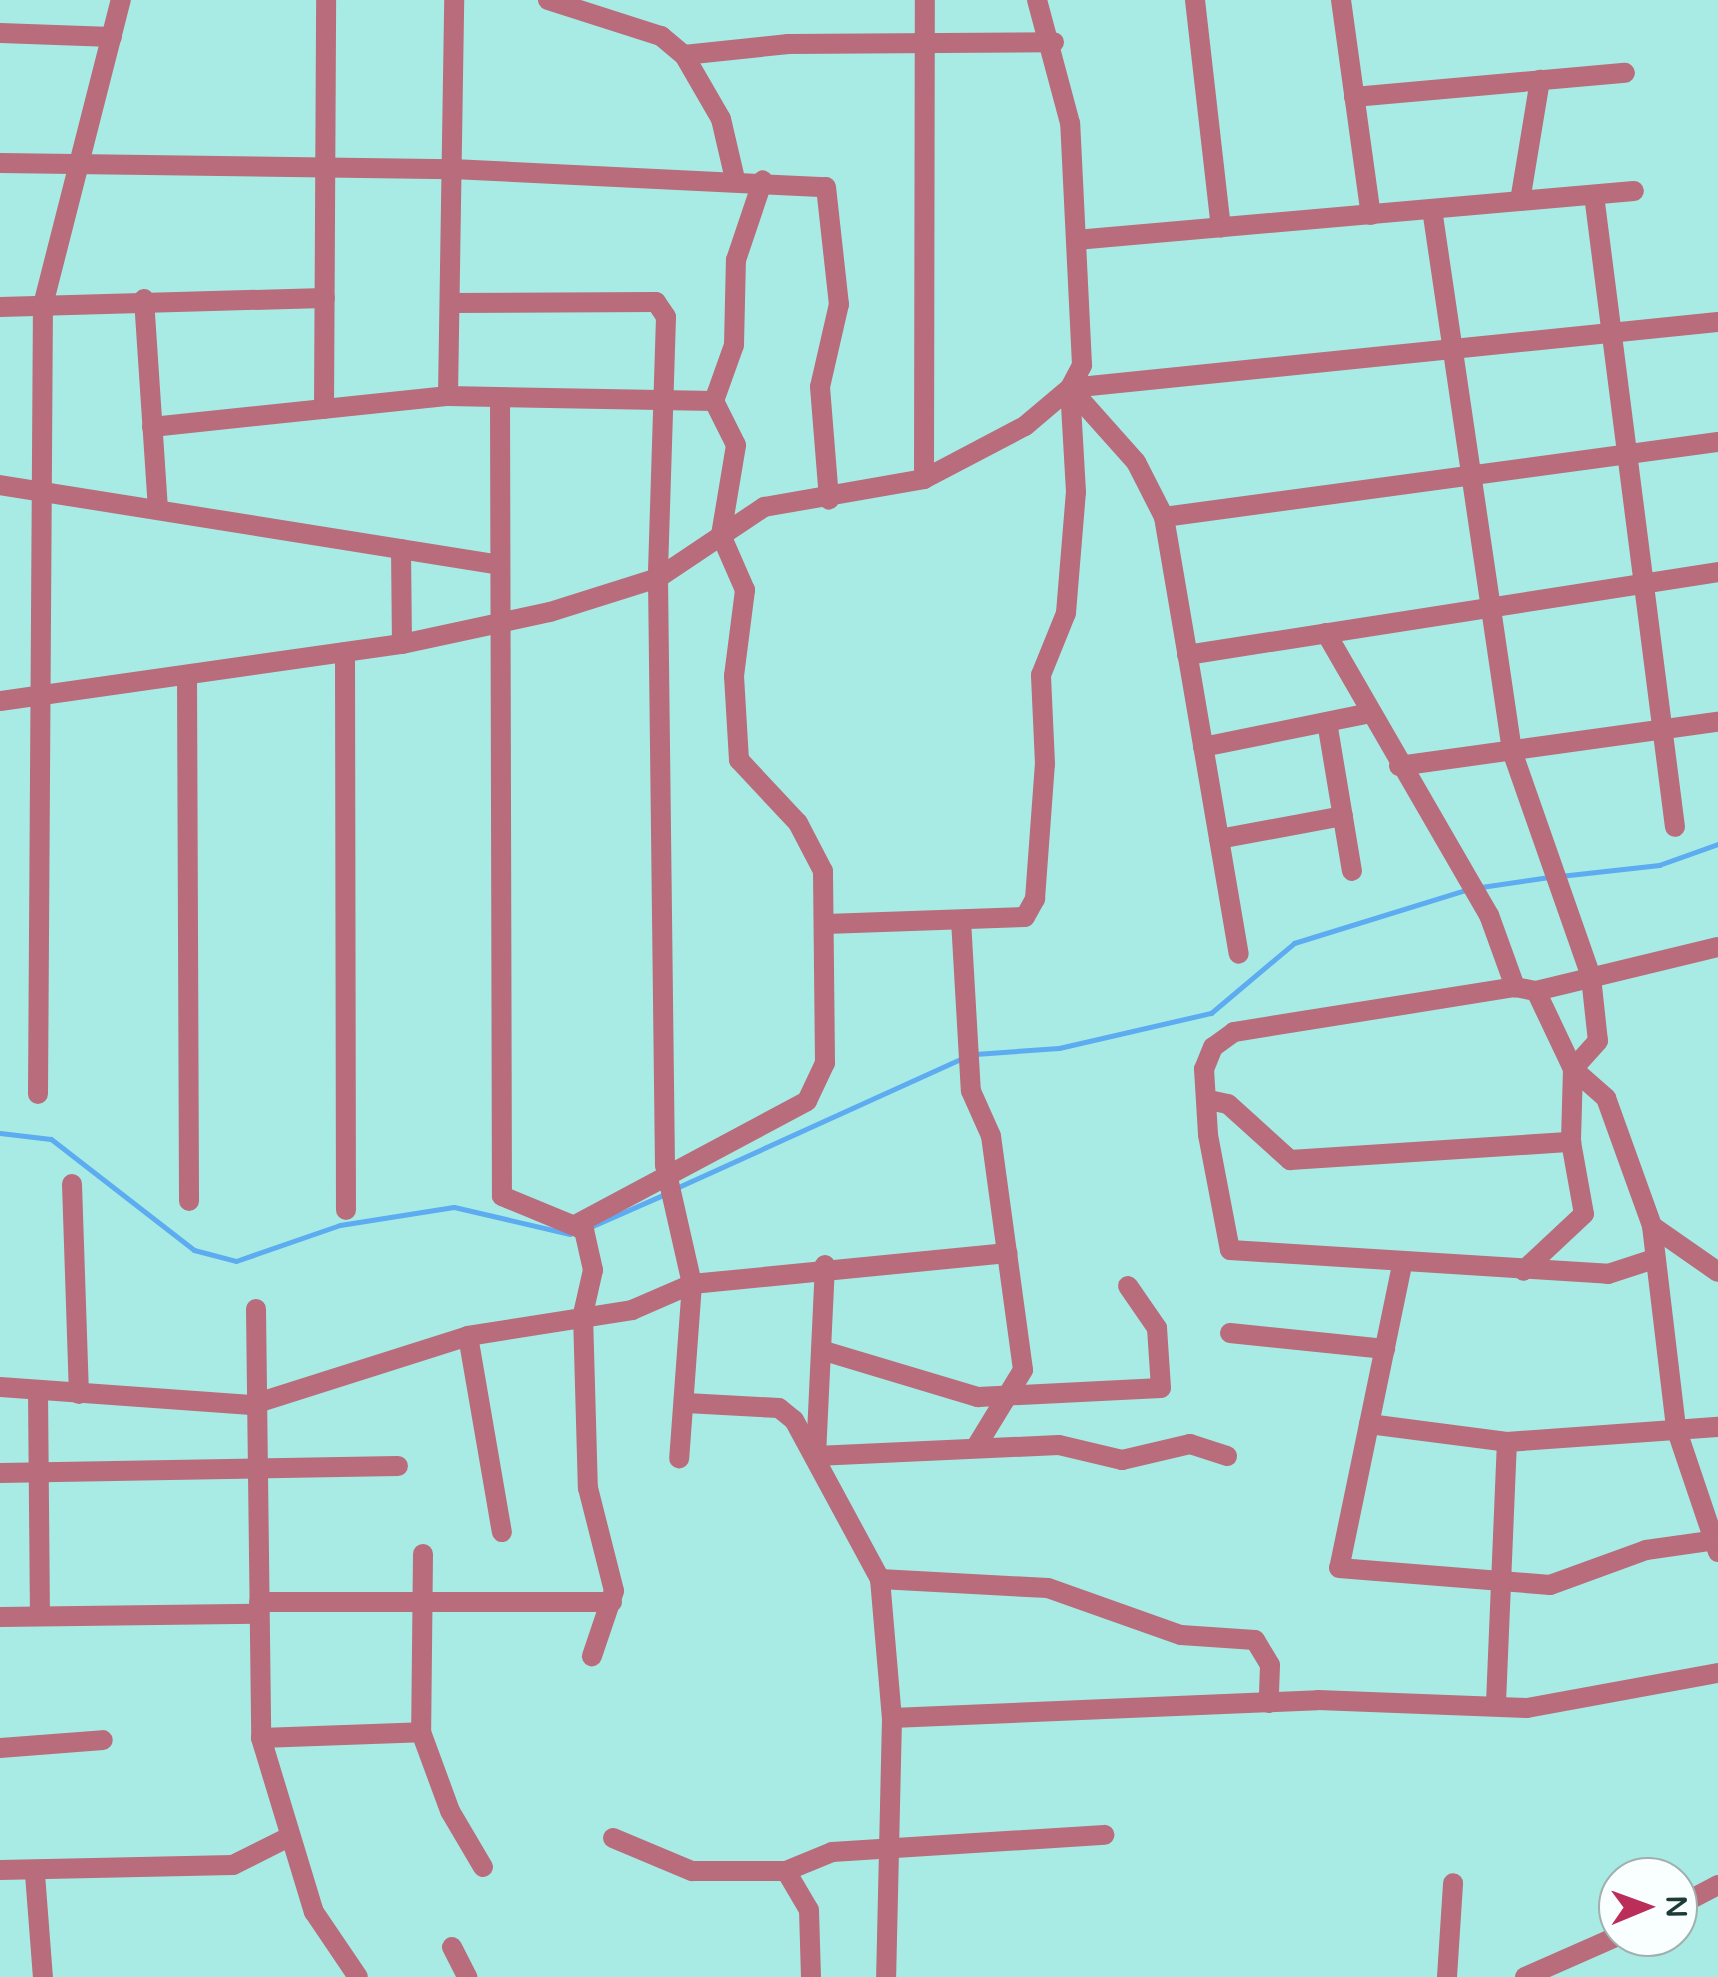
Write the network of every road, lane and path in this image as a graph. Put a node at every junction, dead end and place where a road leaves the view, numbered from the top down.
1 (121, 0) edge
2 (326, 0) edge
3 (454, 0) edge
4 (548, 0) edge
5 (926, 0) edge
6 (1037, 0) edge
7 (1195, 0) edge
8 (1340, 0) edge
9 (0, 32) edge
10 (112, 37) junction
11 (1054, 42) junction
12 (925, 43) junction
13 (684, 55) junction
14 (1625, 72) dead end
15 (1540, 80) junction
16 (1354, 97) junction
17 (0, 163) edge
18 (81, 165) junction
19 (325, 168) junction
20 (452, 169) junction
21 (735, 180) junction
22 (763, 180) junction
23 (1634, 191) dead end
24 (1594, 195) junction
25 (1520, 202) junction
26 (1432, 209) junction
27 (1371, 215) junction
28 (1221, 228) junction
29 (1076, 240) junction
30 (324, 298) junction
31 (144, 299) junction
32 (450, 303) junction
33 (43, 306) junction
34 (0, 307) edge
35 (1718, 322) edge
36 (1612, 332) junction
37 (1452, 348) junction
38 (1070, 388) junction
39 (448, 396) junction
40 (658, 397) junction
41 (500, 398) junction
42 (714, 401) junction
43 (324, 409) junction
44 (152, 427) junction
45 (1718, 442) edge
46 (1627, 455) junction
47 (1472, 478) junction
48 (924, 479) junction
49 (0, 486) edge
50 (42, 492) junction
51 (829, 500) junction
52 (158, 510) junction
53 (1164, 517) junction
54 (722, 535) junction
55 (402, 549) junction
56 (500, 565) junction
57 (1718, 572) edge
58 (658, 578) junction
59 (1644, 584) junction
60 (1490, 608) junction
61 (500, 622) junction
62 (1326, 633) junction
63 (402, 644) junction
64 (344, 652) junction
65 (1187, 655) junction
66 (187, 675) junction
67 (40, 696) junction
68 (0, 701) edge
69 (1370, 713) junction
70 (1327, 722) junction
71 (1718, 722) edge
72 (1662, 730) junction
73 (1203, 748) junction
74 (1512, 750) junction
75 (1399, 766) junction
76 (1343, 816) junction
77 (1675, 827) dead end
78 (1219, 839) junction
79 (1352, 872) dead end
80 (961, 920) junction
81 (826, 924) junction
82 (1718, 947) edge
83 (1238, 954) dead end
84 (1591, 977) junction
85 (1525, 989) junction
86 (1573, 1069) junction
87 (38, 1094) dead end
88 (1209, 1100) junction
89 (1571, 1142) junction
90 (667, 1174) junction
91 (72, 1184) dead end
92 (188, 1201) dead end
93 (346, 1210) dead end
94 (574, 1225) junction
95 (1652, 1226) junction
96 (1008, 1252) junction
97 (1652, 1260) junction
98 (825, 1265) junction
99 (1402, 1265) junction
100 (1523, 1271) junction
101 (1718, 1272) edge
102 (692, 1284) junction
103 (1128, 1286) dead end
104 (256, 1309) dead end
105 (583, 1314) junction
106 (1230, 1333) dead end
107 (468, 1336) junction
108 (1385, 1349) junction
109 (821, 1350) junction
110 (0, 1388) edge
111 (38, 1391) junction
112 (78, 1394) junction
113 (1014, 1399) junction
114 (686, 1403) junction
115 (252, 1406) junction
116 (1369, 1424) junction
117 (1718, 1427) edge
118 (1676, 1428) junction
119 (1506, 1442) junction
120 (976, 1447) junction
121 (816, 1456) junction
122 (1227, 1456) dead end
123 (679, 1459) dead end
124 (398, 1466) dead end
125 (256, 1468) junction
126 (38, 1472) junction
127 (0, 1473) edge
128 (502, 1532) dead end
129 (1714, 1546) edge
130 (423, 1554) dead end
131 (1502, 1578) junction
132 (880, 1579) junction
133 (423, 1602) junction
134 (612, 1602) junction
135 (259, 1608) junction
136 (0, 1616) edge
137 (40, 1616) junction
138 (592, 1656) dead end
139 (1718, 1674) edge
140 (1269, 1703) junction
141 (1496, 1703) junction
142 (892, 1718) junction
143 (421, 1732) junction
144 (261, 1738) junction
145 (103, 1740) dead end
146 (0, 1748) edge
147 (1104, 1835) dead end
148 (287, 1838) junction
149 (613, 1838) dead end
150 (893, 1846) junction
151 (484, 1866) dead end
152 (0, 1870) edge
153 (786, 1871) junction
154 (34, 1874) junction
155 (1453, 1883) dead end
156 (1598, 1945) edge
157 (452, 1947) dead end
158 (43, 1977) edge
159 (358, 1977) edge
160 (467, 1977) edge
161 (811, 1977) edge
162 (886, 1977) edge
163 (1447, 1977) edge
164 (1525, 1977) edge

1 - 10 street
2 - 19 street
3 - 20 street
4 - 13 street
5 - 12 street
6 - 11 street
7 - 28 street
8 - 16 street
9 - 10 street
10 - 18 street
11 - 12 street
11 - 29 street
12 - 13 street
12 - 48 street
13 - 21 street
14 - 15 street
15 - 16 street
15 - 25 street
16 - 27 street
17 - 18 street
18 - 19 street
18 - 33 street
19 - 20 street
19 - 30 street
20 - 21 street
20 - 32 street
21 - 22 street
22 - 42 street
22 - 51 street
23 - 24 street
24 - 25 street
24 - 36 street
25 - 26 street
26 - 27 street
26 - 37 street
27 - 28 street
28 - 29 street
29 - 38 street
30 - 31 street
30 - 43 street
31 - 33 street
31 - 44 street
32 - 39 street
32 - 40 street
33 - 34 street
33 - 50 street
35 - 36 street
36 - 37 street
36 - 46 street
37 - 38 street
37 - 47 street
38 - 48 street
38 - 53 street
38 - 80 street
39 - 41 street
39 - 43 street
40 - 41 street
40 - 42 street
40 - 58 street
41 - 56 street
42 - 54 street
43 - 44 street
44 - 52 street
45 - 46 street
46 - 47 street
46 - 59 street
47 - 53 street
47 - 60 street
48 - 51 street
49 - 50 street
50 - 52 street
50 - 67 street
51 - 54 street
52 - 55 street
53 - 65 street
54 - 58 street
54 - 81 street
55 - 56 street
55 - 63 street
56 - 61 street
57 - 59 street
58 - 61 street
58 - 90 street
59 - 60 street
59 - 72 street
60 - 62 street
60 - 74 street
61 - 63 street
61 - 94 street
62 - 65 street
62 - 69 street
63 - 64 street
64 - 66 street
64 - 93 street
65 - 73 street
66 - 67 street
66 - 92 street
67 - 68 street
67 - 87 street
69 - 70 street
69 - 75 street
70 - 73 street
70 - 76 street
71 - 72 street
72 - 74 street
72 - 77 street
73 - 78 street
74 - 75 street
74 - 84 street
75 - 85 street
76 - 78 street
76 - 79 street
78 - 83 street
80 - 81 street
80 - 96 street
81 - 90 street
82 - 84 street
84 - 85 street
84 - 86 street
85 - 86 street
85 - 88 street
86 - 89 street
86 - 95 street
88 - 89 street
88 - 99 street
89 - 100 street
90 - 94 street
90 - 102 street
91 - 112 street
94 - 105 street
95 - 97 street
95 - 101 street
96 - 98 street
96 - 113 street
97 - 100 street
97 - 118 street
98 - 102 street
98 - 109 street
99 - 100 street
99 - 108 street
102 - 105 street
102 - 114 street
103 - 113 street
104 - 115 street
105 - 107 street
105 - 134 street
106 - 108 street
107 - 115 street
107 - 128 street
108 - 116 street
109 - 113 street
109 - 121 street
110 - 111 street
111 - 112 street
111 - 126 street
112 - 115 street
113 - 120 street
114 - 121 street
114 - 123 street
115 - 125 street
116 - 119 street
116 - 131 street
117 - 118 street
118 - 119 street
118 - 129 street
119 - 131 street
120 - 121 street
120 - 122 street
121 - 132 street
124 - 125 street
125 - 126 street
125 - 135 street
126 - 127 street
126 - 137 street
129 - 131 street
130 - 133 street
131 - 141 street
132 - 140 street
132 - 142 street
133 - 134 street
133 - 135 street
133 - 143 street
134 - 138 street
135 - 137 street
135 - 144 street
136 - 137 street
139 - 141 street
140 - 141 street
140 - 142 street
142 - 150 street
143 - 144 street
143 - 151 street
144 - 148 street
145 - 146 street
147 - 150 street
148 - 154 street
148 - 159 street
149 - 153 street
150 - 153 street
150 - 162 street
152 - 154 street
153 - 161 street
154 - 158 street
155 - 163 street
156 - 164 street
157 - 160 street

